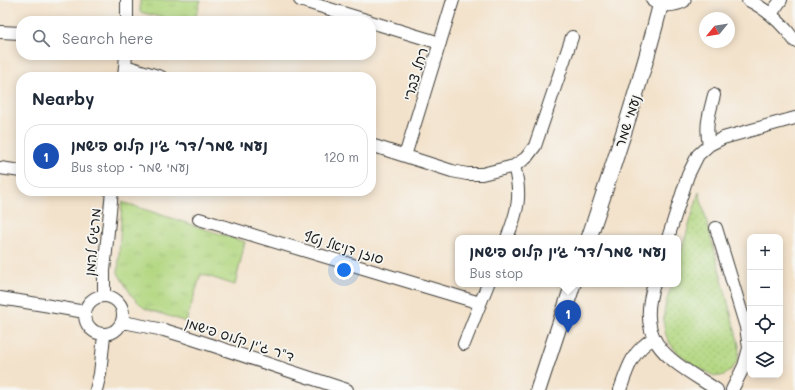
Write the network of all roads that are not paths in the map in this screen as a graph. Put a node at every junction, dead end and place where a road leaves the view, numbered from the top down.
1 (127, 0) edge
2 (300, 0) edge
3 (453, 0) edge
4 (683, 0) edge
5 (748, 0) edge
6 (781, 0) edge
7 (657, 2) edge
8 (771, 14) junction
9 (127, 16) edge
10 (353, 16) edge
11 (376, 23) edge
12 (0, 32) edge
13 (16, 33) edge
14 (572, 37) dead end
15 (795, 41) edge
16 (440, 43) junction
17 (125, 66) edge
18 (145, 72) edge
19 (714, 95) dead end
20 (795, 118) edge
21 (709, 145) junction
22 (376, 147) edge
23 (405, 156) junction
24 (514, 166) junction
25 (0, 168) edge
26 (16, 170) edge
27 (112, 196) edge
28 (199, 219) dead end
29 (716, 228) dead end
30 (508, 235) edge
31 (590, 235) edge
32 (669, 235) edge
33 (487, 287) edge
34 (572, 287) edge
35 (653, 287) edge
36 (104, 296) junction
37 (0, 298) edge
38 (480, 303) junction
39 (85, 312) junction
40 (123, 322) junction
41 (104, 334) junction
42 (654, 338) junction
43 (464, 344) dead end
44 (96, 390) edge
45 (347, 390) edge
46 (538, 390) edge
47 (620, 390) edge
48 (717, 390) edge
49 (732, 390) edge

1 - 9 street
2 - 10 street
3 - 16 street, רחל צברי
4 - 7 street
5 - 8 street
6 - 8 street
7 - 31 street, נעמי שמר
8 - 15 street
11 - 16 street
12 - 13 street
14 - 24 street
16 - 23 street, רחל צברי
17 - 18 street
19 - 21 street
20 - 21 street
21 - 32 street
22 - 23 street
23 - 24 street
24 - 30 street
25 - 26 street
27 - 36 street, מרגיט להמן
28 - 38 street, סוזן דניאל נטף
29 - 49 street
33 - 38 street
34 - 46 street
35 - 42 street
36 - 39 street
36 - 40 street
37 - 39 street
38 - 43 street
39 - 41 street
40 - 41 street
40 - 45 street, ד"ר ג'ין קלוס פישמן
41 - 44 street
42 - 47 street
42 - 48 street

